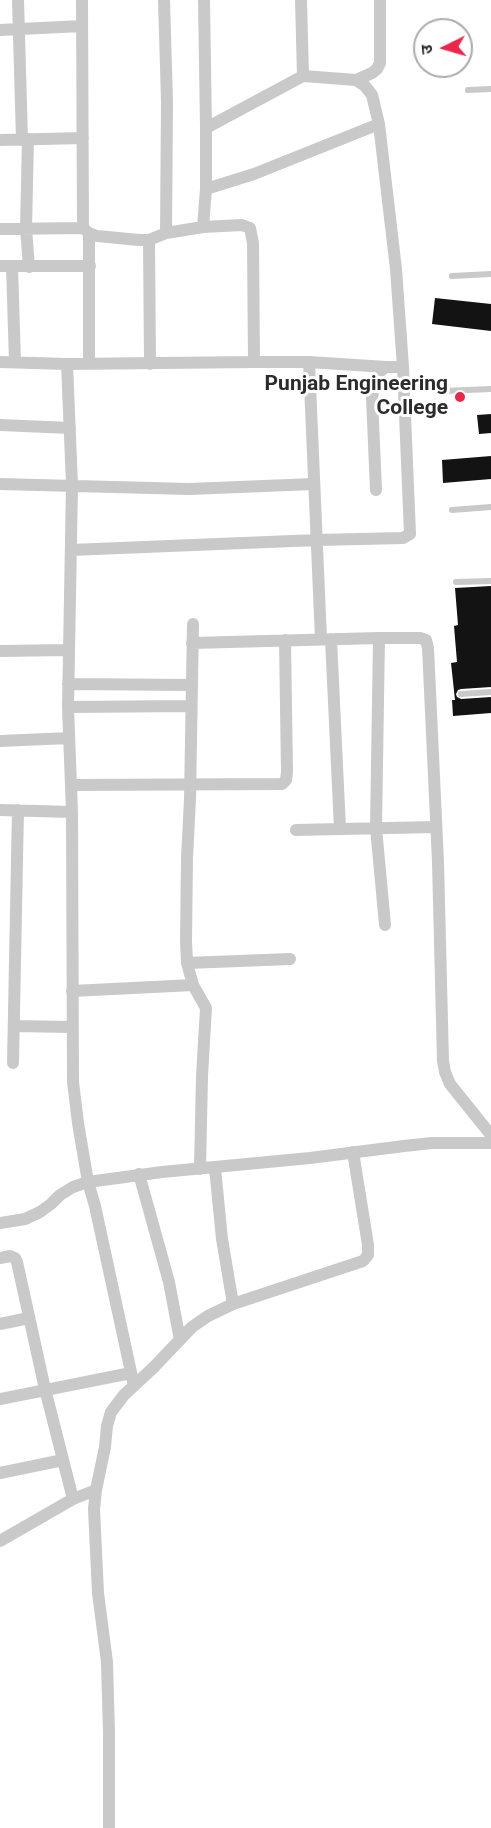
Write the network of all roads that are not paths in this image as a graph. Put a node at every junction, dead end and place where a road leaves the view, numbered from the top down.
1 (18, 0) edge
2 (82, 0) edge
3 (164, 0) edge
4 (204, 0) edge
5 (301, 0) edge
6 (380, 0) edge
7 (82, 26) junction
8 (0, 30) edge
9 (18, 30) junction
10 (303, 76) junction
11 (356, 80) junction
12 (491, 89) edge
13 (468, 90) dead end
14 (379, 124) junction
15 (206, 128) junction
16 (83, 138) junction
17 (25, 139) junction
18 (0, 140) edge
19 (206, 189) junction
20 (203, 227) junction
21 (0, 229) edge
22 (26, 229) junction
23 (86, 231) junction
24 (166, 233) junction
25 (148, 240) junction
26 (6, 266) edge
27 (90, 266) junction
28 (29, 267) junction
29 (491, 274) edge
30 (452, 276) dead end
31 (0, 362) edge
32 (15, 362) junction
33 (254, 362) junction
34 (309, 362) junction
35 (89, 363) junction
36 (67, 364) junction
37 (150, 364) junction
38 (386, 367) junction
39 (403, 367) junction
40 (491, 389) edge
41 (443, 392) dead end
42 (0, 425) edge
43 (70, 428) junction
44 (0, 484) edge
45 (314, 484) junction
46 (72, 485) junction
47 (376, 490) dead end
48 (491, 507) edge
49 (452, 510) dead end
50 (316, 540) junction
51 (71, 550) junction
52 (491, 581) edge
53 (456, 582) dead end
54 (193, 624) dead end
55 (379, 638) junction
56 (326, 639) junction
57 (285, 640) junction
58 (192, 643) junction
59 (68, 650) junction
60 (0, 651) edge
61 (68, 684) junction
62 (191, 685) junction
63 (491, 692) edge
64 (461, 694) dead end
65 (190, 705) junction
66 (68, 707) junction
67 (69, 738) junction
68 (0, 741) edge
69 (190, 784) junction
70 (72, 785) junction
71 (0, 810) edge
72 (18, 810) junction
73 (72, 812) junction
74 (435, 827) junction
75 (376, 828) junction
76 (340, 829) junction
77 (296, 830) dead end
78 (385, 925) dead end
79 (290, 959) dead end
80 (188, 963) junction
81 (193, 985) junction
82 (72, 991) junction
83 (14, 1026) junction
84 (72, 1027) junction
85 (13, 1063) dead end
86 (491, 1135) edge
87 (491, 1143) edge
88 (353, 1152) junction
89 (215, 1168) junction
90 (200, 1169) junction
91 (139, 1174) junction
92 (88, 1182) junction
93 (0, 1223) edge
94 (0, 1258) edge
95 (233, 1304) junction
96 (29, 1318) junction
97 (0, 1324) edge
98 (180, 1340) junction
99 (131, 1373) junction
100 (134, 1386) junction
101 (45, 1389) junction
102 (0, 1399) edge
103 (63, 1460) junction
104 (0, 1473) edge
105 (96, 1490) junction
106 (73, 1499) junction
107 (0, 1541) edge
108 (109, 1828) edge

1 - 9 street
2 - 7 street
3 - 24 street
4 - 15 street
5 - 10 street
6 - 11 street
7 - 9 street
7 - 16 street
8 - 9 street
9 - 17 street
10 - 11 street
10 - 15 street
11 - 14 street
12 - 13 lane
14 - 19 street
14 - 39 street
15 - 19 street
16 - 17 street
16 - 23 street
17 - 18 street
17 - 22 street
19 - 20 street
20 - 24 street
20 - 33 street
21 - 22 street
22 - 23 street
22 - 28 street
23 - 25 street
23 - 27 street
24 - 25 street
25 - 37 street
26 - 28 street
26 - 32 street
27 - 28 street
27 - 35 street
29 - 30 lane
31 - 32 street
32 - 36 street
33 - 34 street
33 - 37 street
34 - 38 street
34 - 45 street
35 - 36 street
35 - 37 street
36 - 43 street
38 - 39 street
38 - 47 street
39 - 50 street
40 - 41 lane
42 - 43 street
43 - 46 street
44 - 46 street
45 - 46 street
45 - 50 street
46 - 51 street
48 - 49 lane
50 - 51 street
50 - 56 street
51 - 59 street
52 - 53 lane
54 - 58 street
55 - 56 street
55 - 74 street
55 - 75 street
56 - 57 street
56 - 76 street
57 - 58 street
57 - 69 street
58 - 62 street
59 - 60 street
59 - 61 street
61 - 62 street
61 - 66 street
62 - 65 street
63 - 64 lane
65 - 66 street
65 - 69 street
66 - 67 street
67 - 68 street
67 - 70 street
69 - 70 street
69 - 80 street
70 - 73 street
71 - 72 street
72 - 73 street
72 - 83 street
73 - 82 street
74 - 75 street
74 - 86 street
75 - 76 street
75 - 78 street
76 - 77 street
79 - 80 street
80 - 81 street
81 - 82 street
81 - 90 street
82 - 84 street
83 - 84 street
83 - 85 street
84 - 92 street
87 - 88 street
88 - 89 street
88 - 95 street
89 - 90 street
89 - 95 street
90 - 91 street
91 - 92 street
91 - 98 street
92 - 93 street
92 - 99 street
94 - 96 street
95 - 98 street
96 - 97 street
96 - 101 street
98 - 100 street
99 - 100 street
99 - 101 street
100 - 105 street
101 - 102 street
101 - 103 street
103 - 104 street
103 - 106 street
105 - 106 street
105 - 108 street
106 - 107 street

